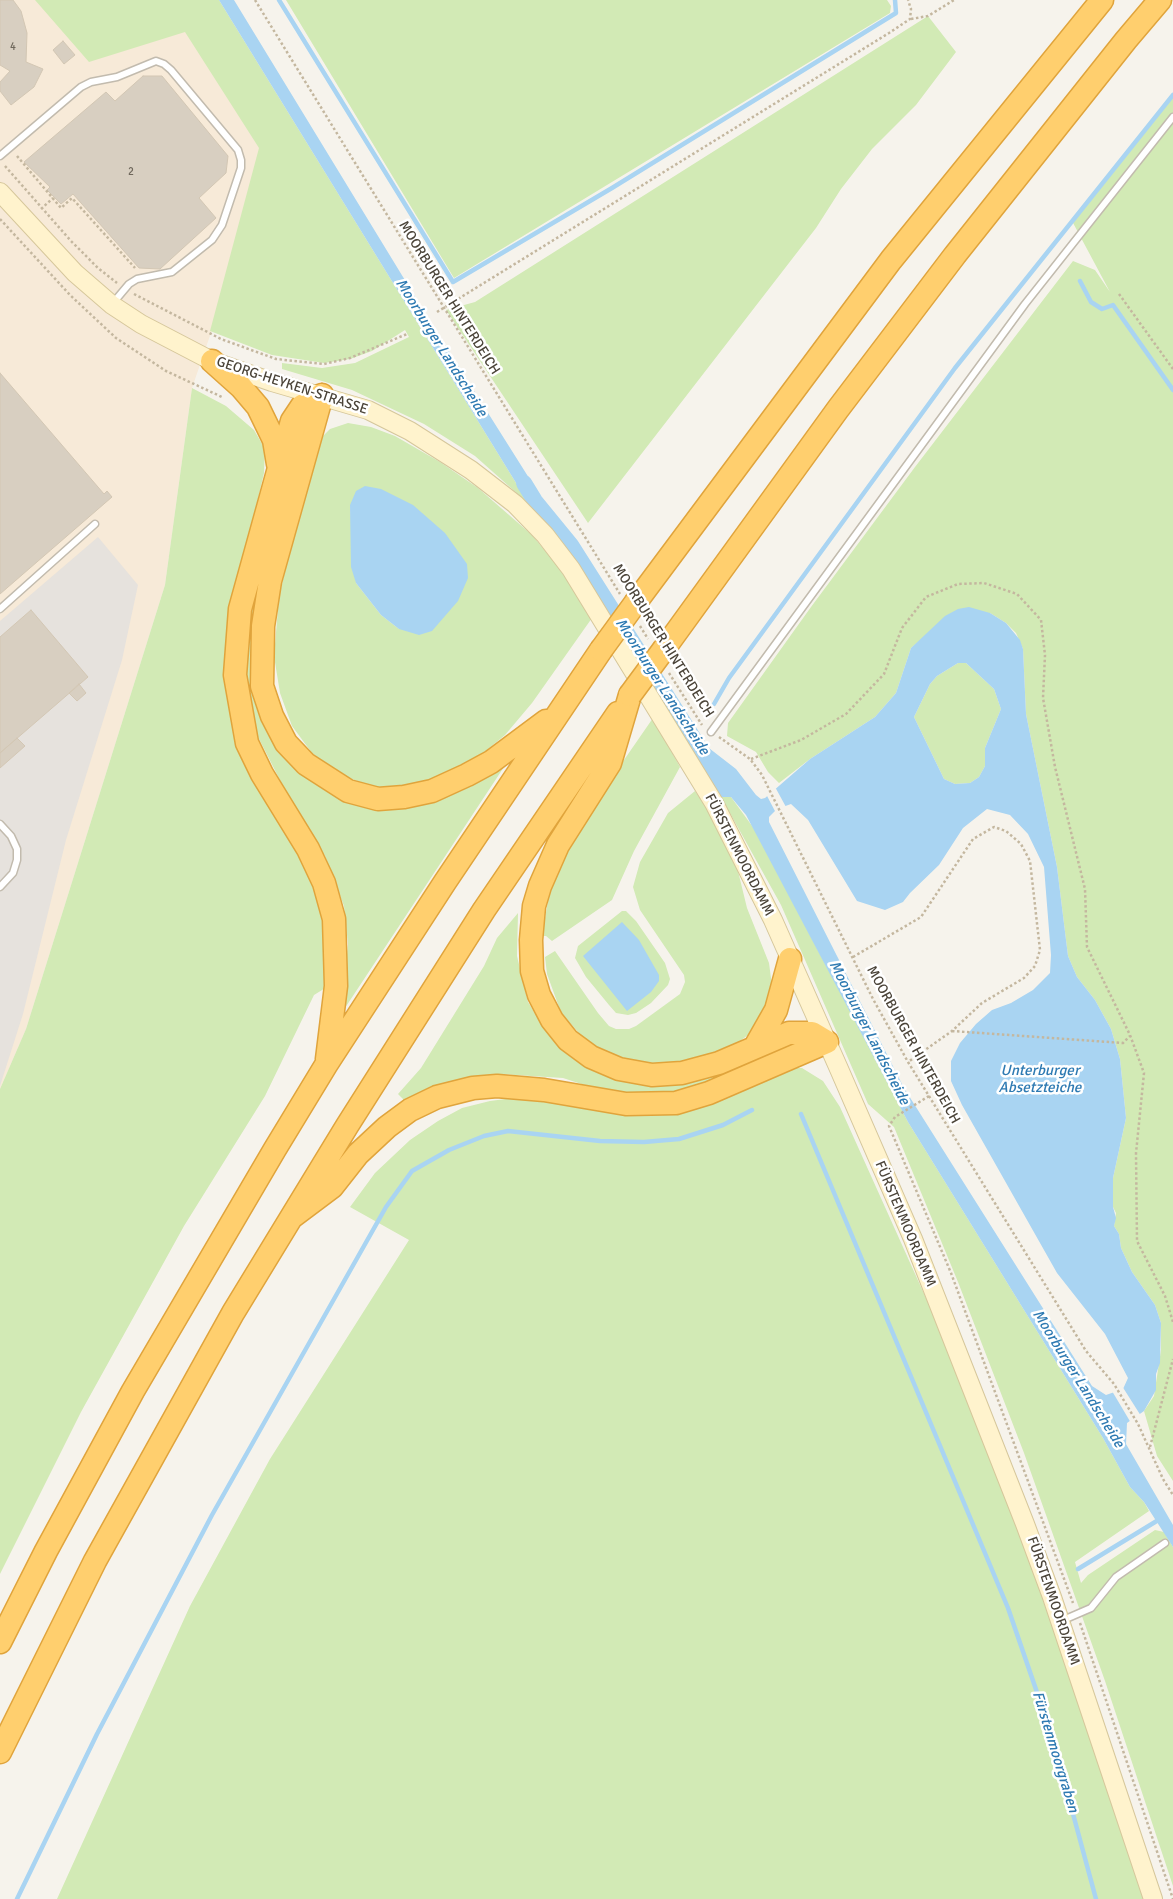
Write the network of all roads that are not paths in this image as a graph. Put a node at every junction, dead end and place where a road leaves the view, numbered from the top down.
1 (1102, 0) edge
2 (1160, 0) edge
3 (1173, 117) edge
4 (0, 156) edge
5 (0, 192) edge
6 (112, 305) junction
7 (212, 361) junction
8 (322, 395) junction
9 (278, 467) junction
10 (95, 524) dead end
11 (580, 584) joint
12 (0, 609) edge
13 (630, 695) junction
14 (558, 712) junction
15 (712, 732) road end
16 (0, 824) edge
17 (0, 887) edge
18 (790, 959) junction
19 (827, 1042) junction
20 (755, 1047) junction
21 (326, 1065) junction
22 (292, 1217) junction
23 (1165, 1543) dead end
24 (1060, 1622) junction
25 (0, 1642) edge
26 (0, 1752) edge
27 (1153, 1899) edge

1 - 14 highway, bridge
2 - 13 highway, bridge
3 - 15 lane
4 - 6 lane
5 - 6 main road, GEORG-HEYKEN-STRASSE
6 - 7 main road, GEORG-HEYKEN-STRASSE
7 - 8 main road, GEORG-HEYKEN-STRASSE
7 - 9 highway
8 - 9 highway
8 - 11 main road, GEORG-HEYKEN-STRASSE
8 - 14 highway
9 - 21 highway
10 - 12 lane
11 - 18 main road, FÜRSTENMOORDAMM
13 - 20 highway
13 - 22 highway
14 - 21 highway
16 - 17 lane
18 - 19 main road, FÜRSTENMOORDAMM
18 - 20 highway
19 - 20 highway
19 - 22 highway
19 - 24 main road, FÜRSTENMOORDAMM
21 - 25 highway
22 - 26 highway
23 - 24 lane
24 - 27 main road, FÜRSTENMOORDAMM

